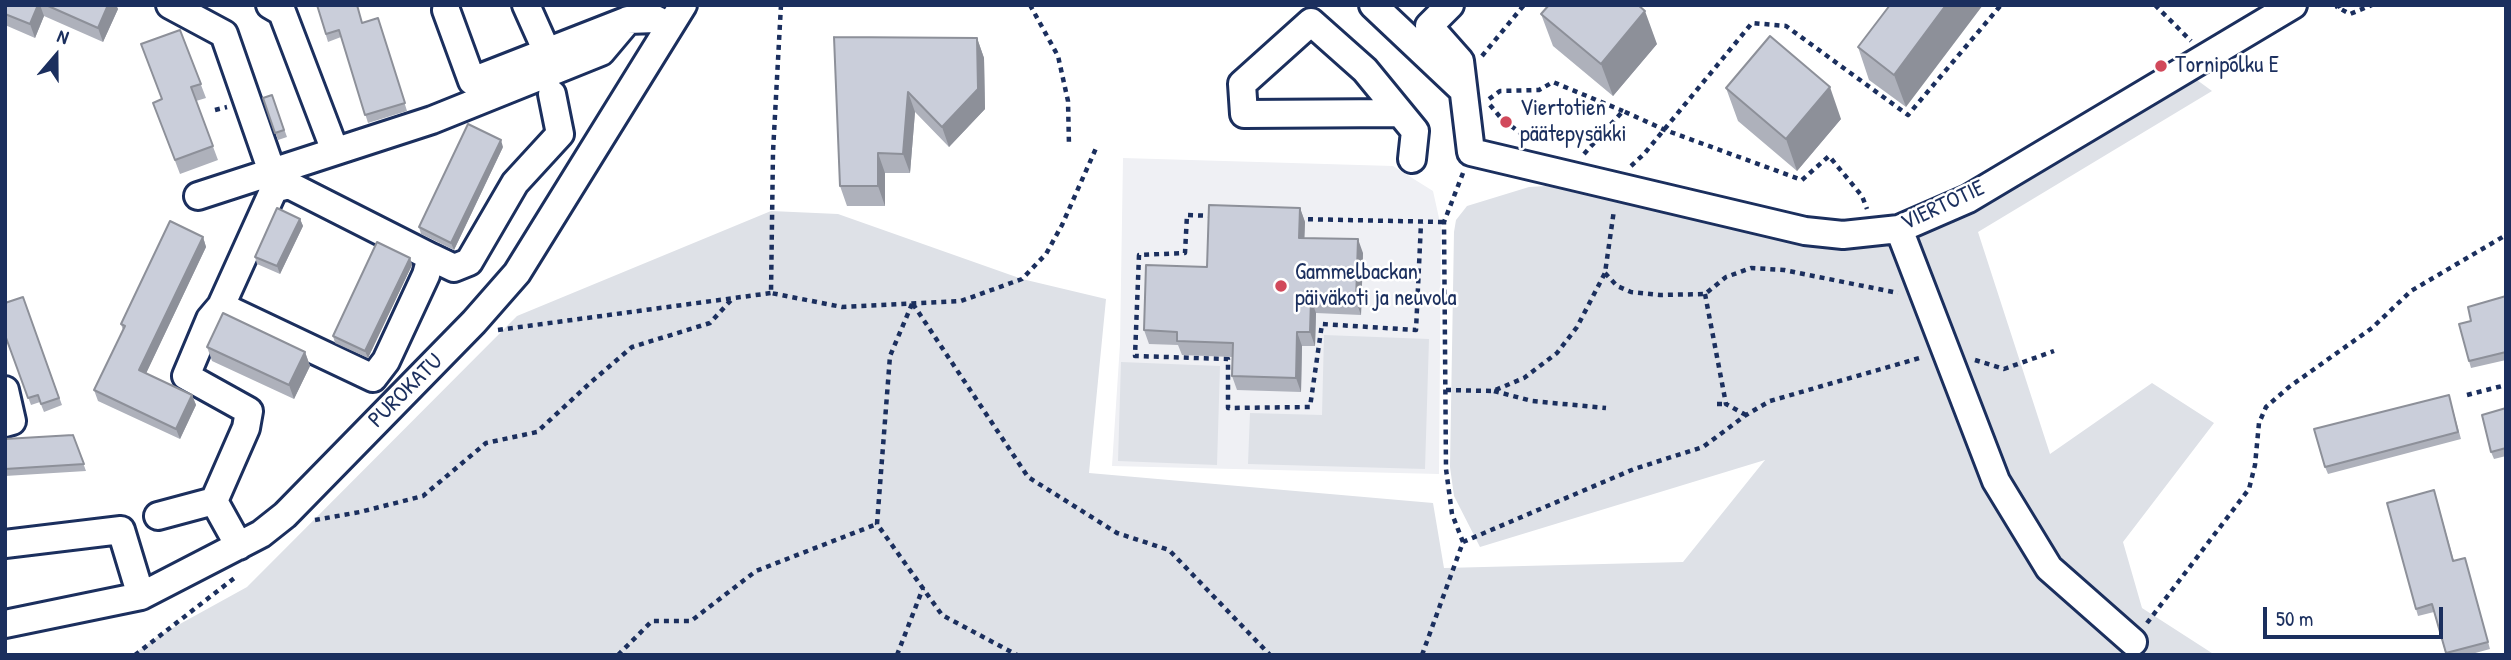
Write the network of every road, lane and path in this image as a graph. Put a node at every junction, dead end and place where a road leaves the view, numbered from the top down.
1 (170, 5) edge
2 (270, 5) edge
3 (526, 5) edge
4 (781, 5) edge
5 (1030, 5) edge
6 (1373, 5) edge
7 (1450, 5) edge
8 (2001, 5) edge
9 (2155, 5) edge
10 (2293, 5) edge
11 (2341, 5) edge
12 (2372, 5) edge
13 (446, 9) dead end
14 (676, 16) edge
15 (628, 20) junction
16 (547, 52) junction
17 (2207, 56) junction
18 (552, 94) dead end
19 (1474, 96) junction
20 (1623, 111) junction
21 (1399, 113) junction
22 (1664, 130) junction
23 (560, 134) junction
24 (1535, 145) dead end
25 (1069, 146) dead end
26 (1097, 146) dead end
27 (335, 151) junction
28 (1471, 152) junction
29 (589, 156) junction
30 (1412, 159) dead end
31 (1580, 160) dead end
32 (272, 172) junction
33 (1640, 173) dead end
34 (198, 196) dead end
35 (1616, 201) dead end
36 (1858, 213) dead end
37 (1215, 216) edge
38 (1297, 219) edge
39 (1444, 222) junction
40 (1420, 223) junction
41 (1899, 229) junction
42 (2506, 234) edge
43 (431, 257) junction
44 (1605, 272) junction
45 (772, 293) junction
46 (1705, 294) junction
47 (732, 299) junction
48 (1927, 301) junction
49 (913, 304) junction
50 (221, 306) junction
51 (474, 322) junction
52 (1946, 350) junction
53 (2053, 351) dead end
54 (2506, 385) edge
55 (5, 390) edge
56 (1446, 390) junction
57 (1493, 391) junction
58 (2467, 395) dead end
59 (1717, 404) dead end
60 (1726, 404) junction
61 (1606, 408) dead end
62 (1746, 415) junction
63 (5, 423) edge
64 (214, 501) junction
65 (285, 515) junction
66 (158, 516) dead end
67 (877, 524) junction
68 (1463, 542) junction
69 (5, 544) edge
70 (239, 546) junction
71 (923, 588) junction
72 (141, 596) junction
73 (5, 624) edge
74 (2133, 642) joint
75 (618, 655) edge
76 (897, 655) edge
77 (1017, 655) edge
78 (1270, 655) edge
79 (1422, 655) edge

1 - 32 street
2 - 27 street
3 - 16 street
4 - 45 path
5 - 25 path
6 - 19 street
7 - 19 street
8 - 22 path
9 - 17 path
10 - 17 street, VIERTOTIE
11 - 12 path
13 - 16 street
14 - 15 street
14 - 29 street, PUROKATU
15 - 16 street
15 - 27 street
17 - 41 street, VIERTOTIE
18 - 23 street
19 - 20 path
19 - 24 path
19 - 28 street
20 - 22 path
20 - 31 path
21 - 21 street
21 - 30 street
22 - 33 path
22 - 36 path
23 - 29 street
23 - 43 street
26 - 49 path
27 - 32 street
28 - 39 path
28 - 41 street, VIERTOTIE
29 - 51 street, PUROKATU
32 - 34 street
35 - 44 path
37 - 40 path
38 - 40 path
39 - 40 path
39 - 56 path
41 - 48 street
42 - 74 path
43 - 50 street
43 - 50 street
44 - 46 path
44 - 57 path
45 - 47 path
45 - 49 path
46 - 48 path
46 - 60 path
47 - 51 path
47 - 65 path
48 - 52 street
49 - 67 path
49 - 78 path
50 - 64 street
51 - 65 street, PUROKATU
52 - 53 path
52 - 62 path
52 - 74 street
54 - 58 path
55 - 63 street
56 - 57 path
56 - 68 path
57 - 61 path
59 - 60 path
60 - 62 path
62 - 68 path
64 - 66 street
64 - 70 street
65 - 70 street, PUROKATU
67 - 71 path
67 - 75 path
68 - 79 path
69 - 72 street
70 - 72 street, PUROKATU
71 - 76 path
71 - 77 path
72 - 73 street, PUROKATU

